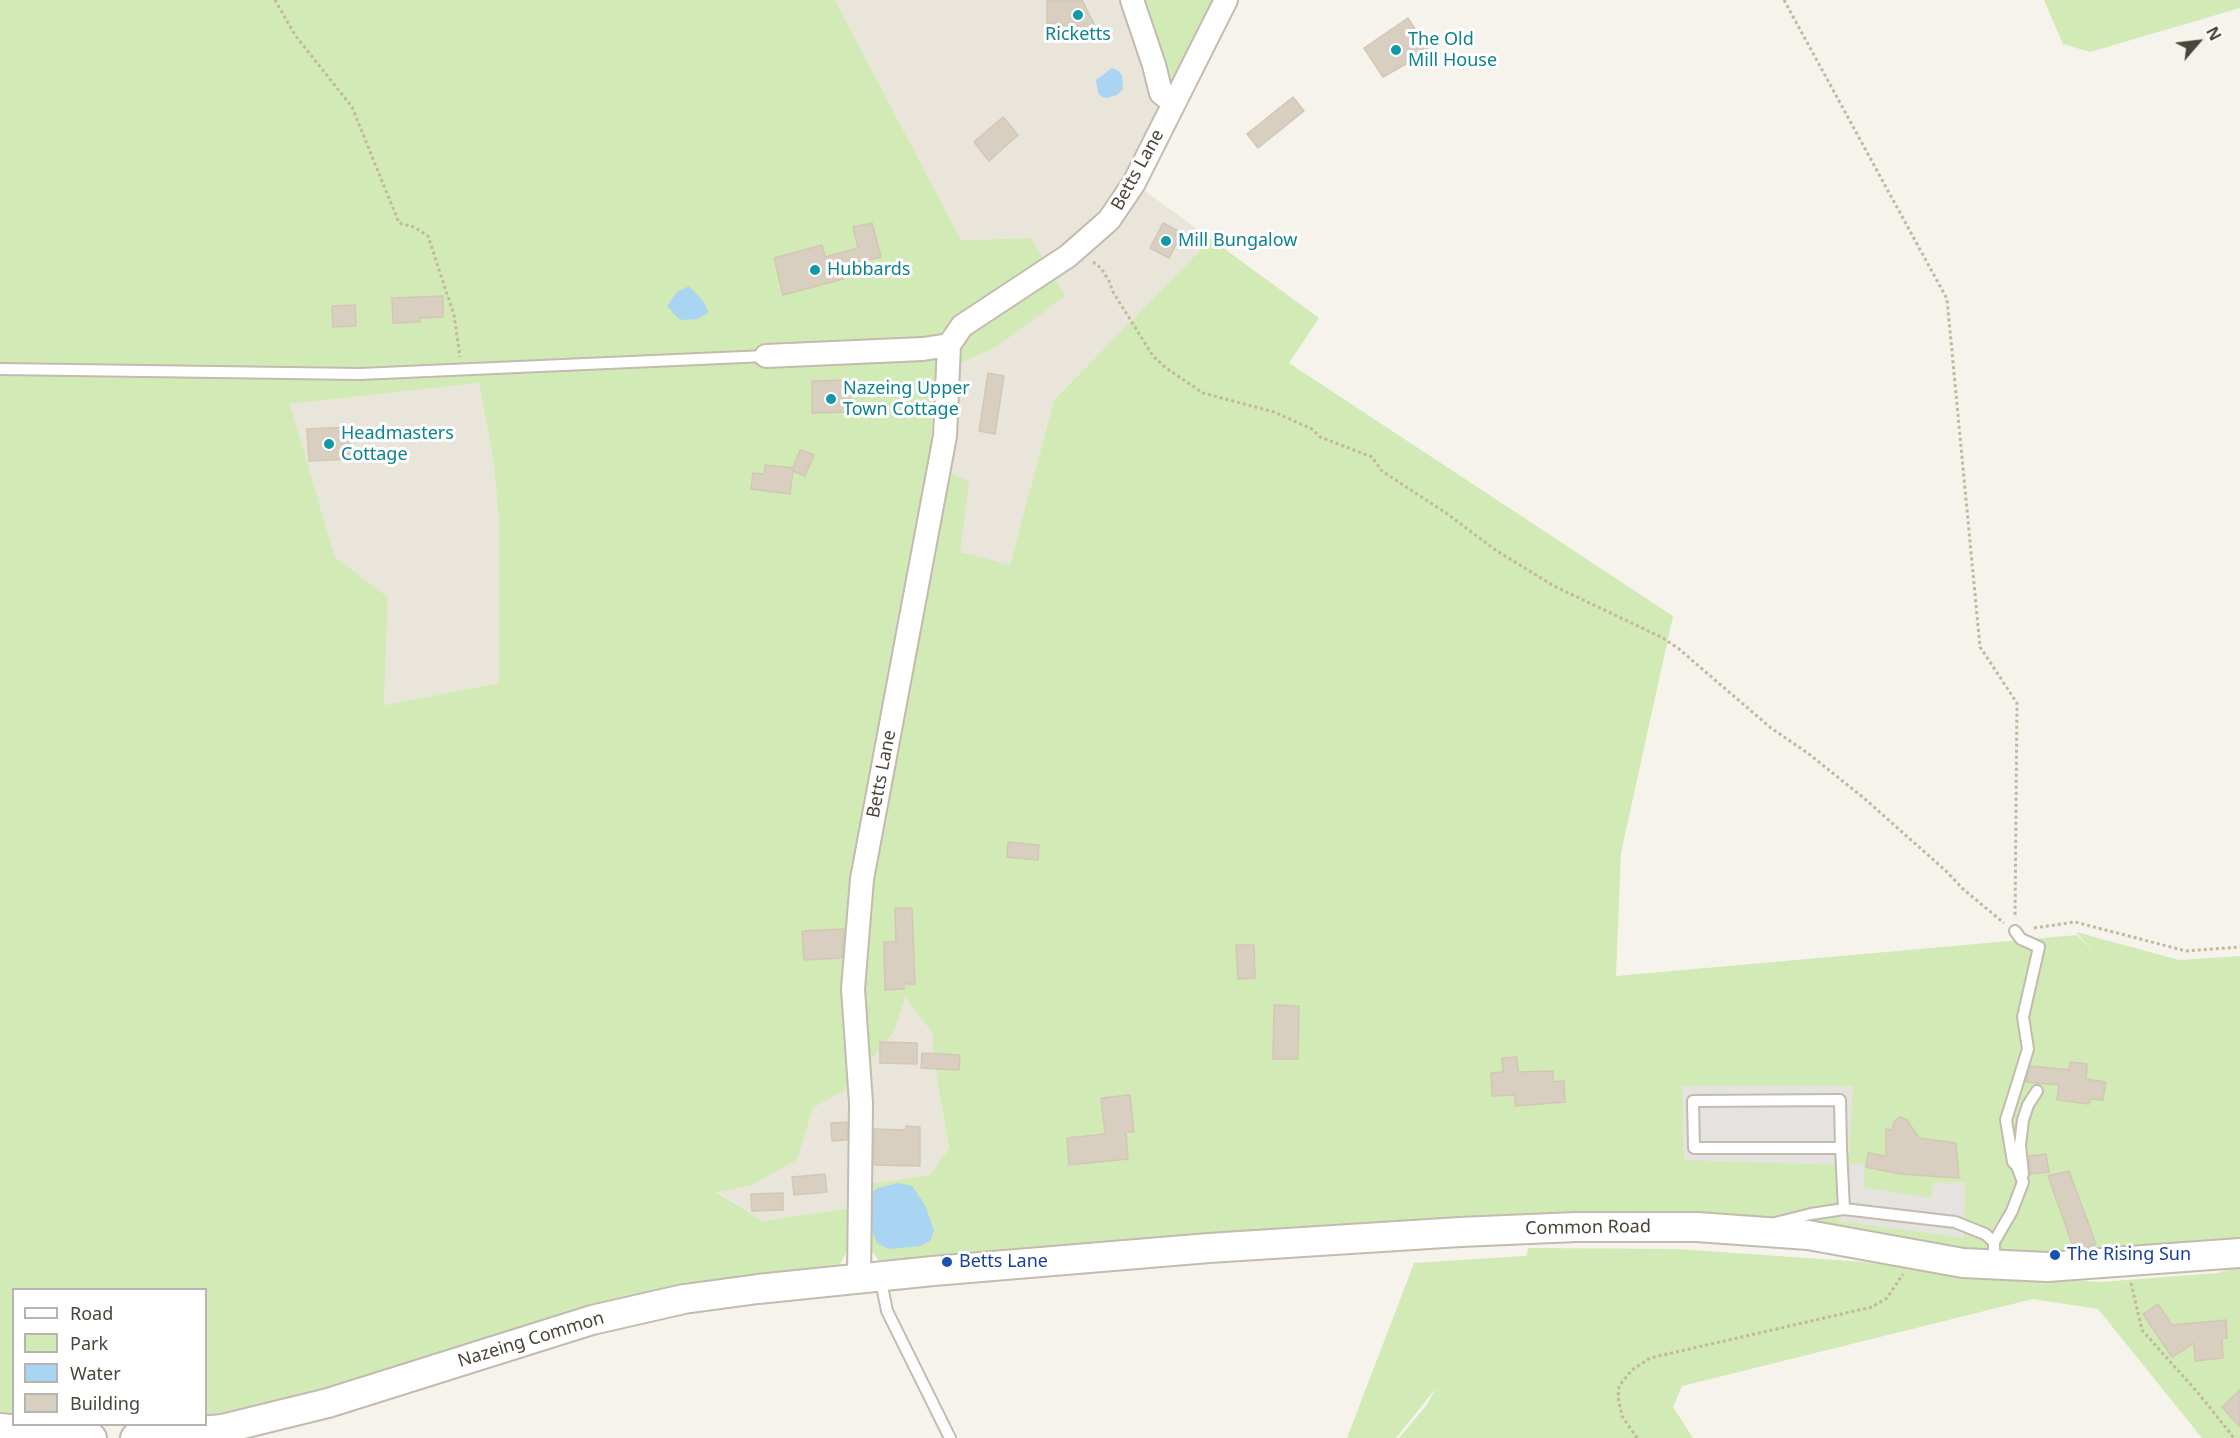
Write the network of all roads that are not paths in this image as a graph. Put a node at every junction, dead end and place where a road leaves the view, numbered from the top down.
1 (1132, 0) edge
2 (1226, 0) edge
3 (1174, 103) junction
4 (949, 345) junction
5 (766, 356) joint
6 (0, 369) edge
7 (2015, 931) road end
8 (2037, 1091) dead end
9 (1841, 1148) junction
10 (2023, 1180) junction
11 (1844, 1209) junction
12 (1756, 1231) junction
13 (1994, 1253) junction
14 (2240, 1253) edge
15 (933, 1271) joint
16 (869, 1277) junction
17 (0, 1428) edge
18 (92, 1438) edge
19 (135, 1438) edge
20 (950, 1438) edge

1 - 3 street
2 - 3 street, Betts Lane
3 - 4 street, Betts Lane
4 - 5 street
4 - 16 street, Betts Lane
5 - 6 lane
7 - 10 lane
8 - 10 lane
9 - 9 lane
9 - 11 lane
10 - 13 lane
11 - 12 lane
11 - 13 lane
12 - 13 street, Common Road
12 - 15 street, Common Road
13 - 14 street, Common Road
15 - 16 street, Nazeing Common
16 - 19 street, Nazeing Common
16 - 20 lane
17 - 18 street

